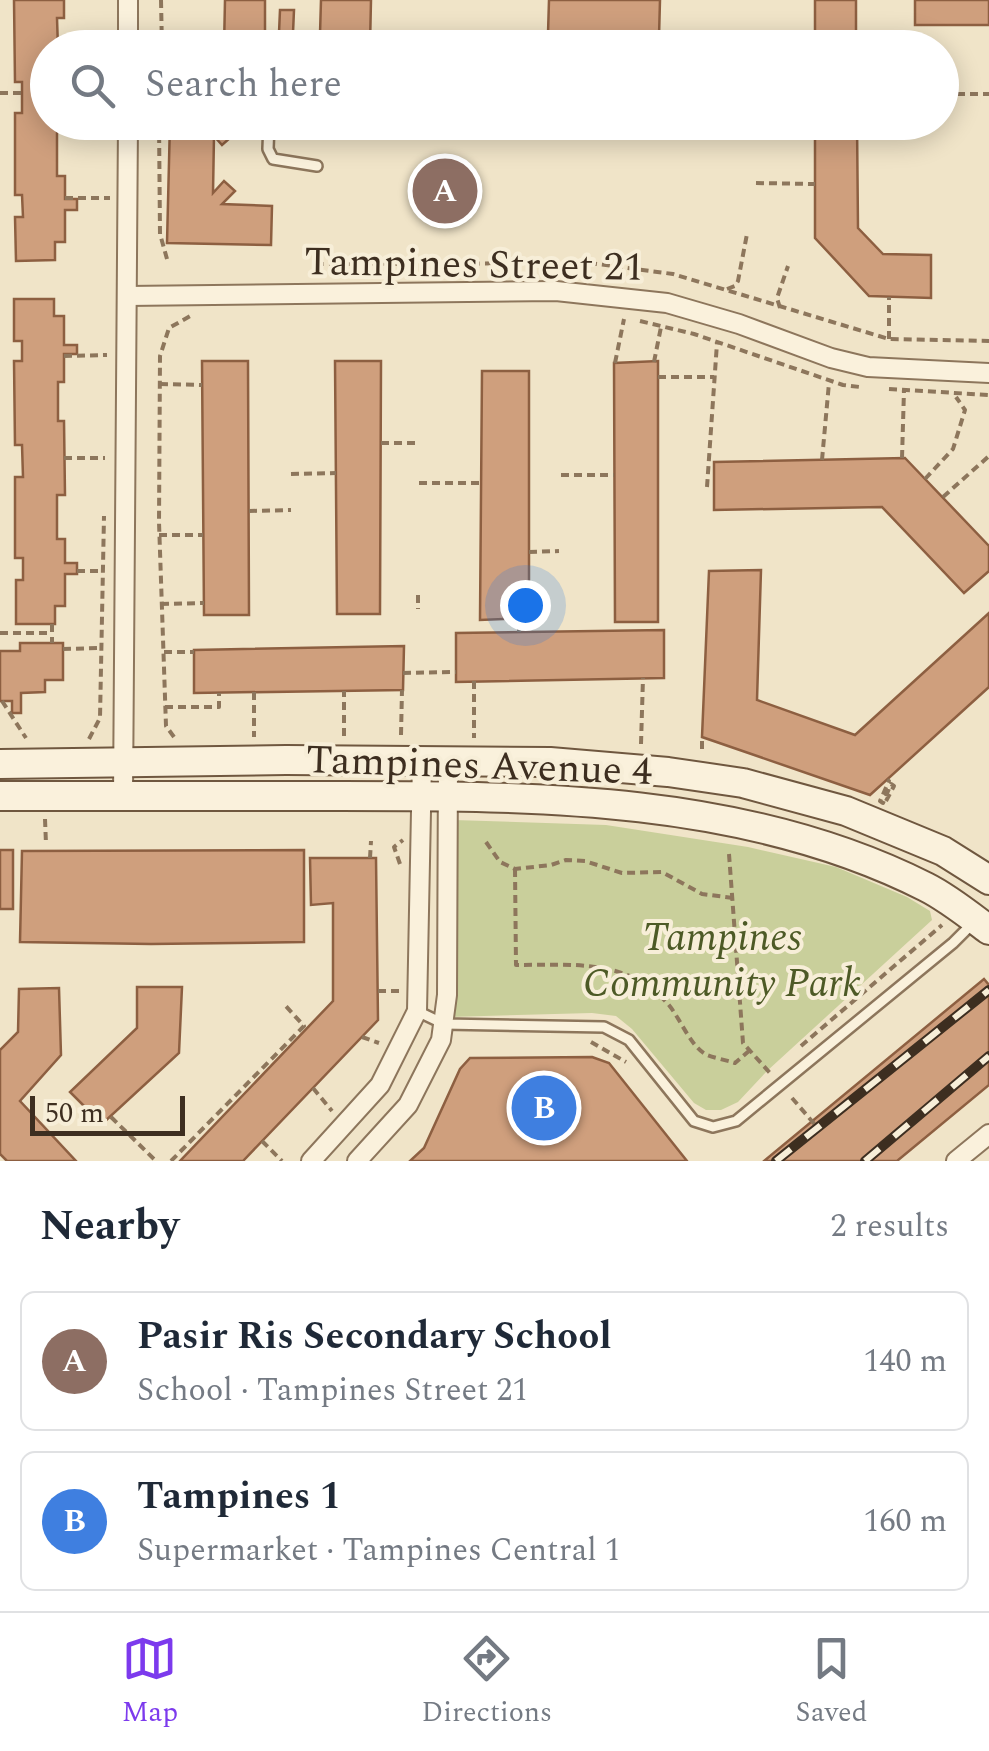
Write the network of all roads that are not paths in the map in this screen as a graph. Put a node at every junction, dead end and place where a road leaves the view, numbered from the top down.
1 (128, 0) edge
2 (128, 30) edge
3 (128, 140) edge
4 (268, 140) edge
5 (316, 166) dead end
6 (127, 296) junction
7 (989, 373) edge
8 (435, 762) junction
9 (123, 763) junction
10 (0, 764) edge
11 (0, 796) edge
12 (123, 796) junction
13 (435, 797) junction
14 (989, 880) edge
15 (971, 922) edge
16 (417, 1011) junction
17 (444, 1024) junction
18 (380, 1085) junction
19 (408, 1105) junction
20 (989, 1134) edge
21 (311, 1161) edge
22 (357, 1161) edge
23 (956, 1161) edge

1 - 2 street
3 - 6 street
4 - 5 lane
6 - 7 street, Tampines Street 21
6 - 9 street
8 - 9 main road, Tampines Avenue 4
8 - 13 street
8 - 13 street
8 - 14 main road, Tampines Avenue 4
9 - 10 main road, Tampines Avenue 4
9 - 12 street
11 - 12 main road, Tampines Avenue 4
12 - 13 main road, Tampines Avenue 4
13 - 15 main road, Tampines Avenue 4
13 - 16 street
13 - 17 street
15 - 17 lane
16 - 17 lane
16 - 18 street
17 - 19 street
18 - 19 street
18 - 21 street
19 - 22 street
20 - 23 street

